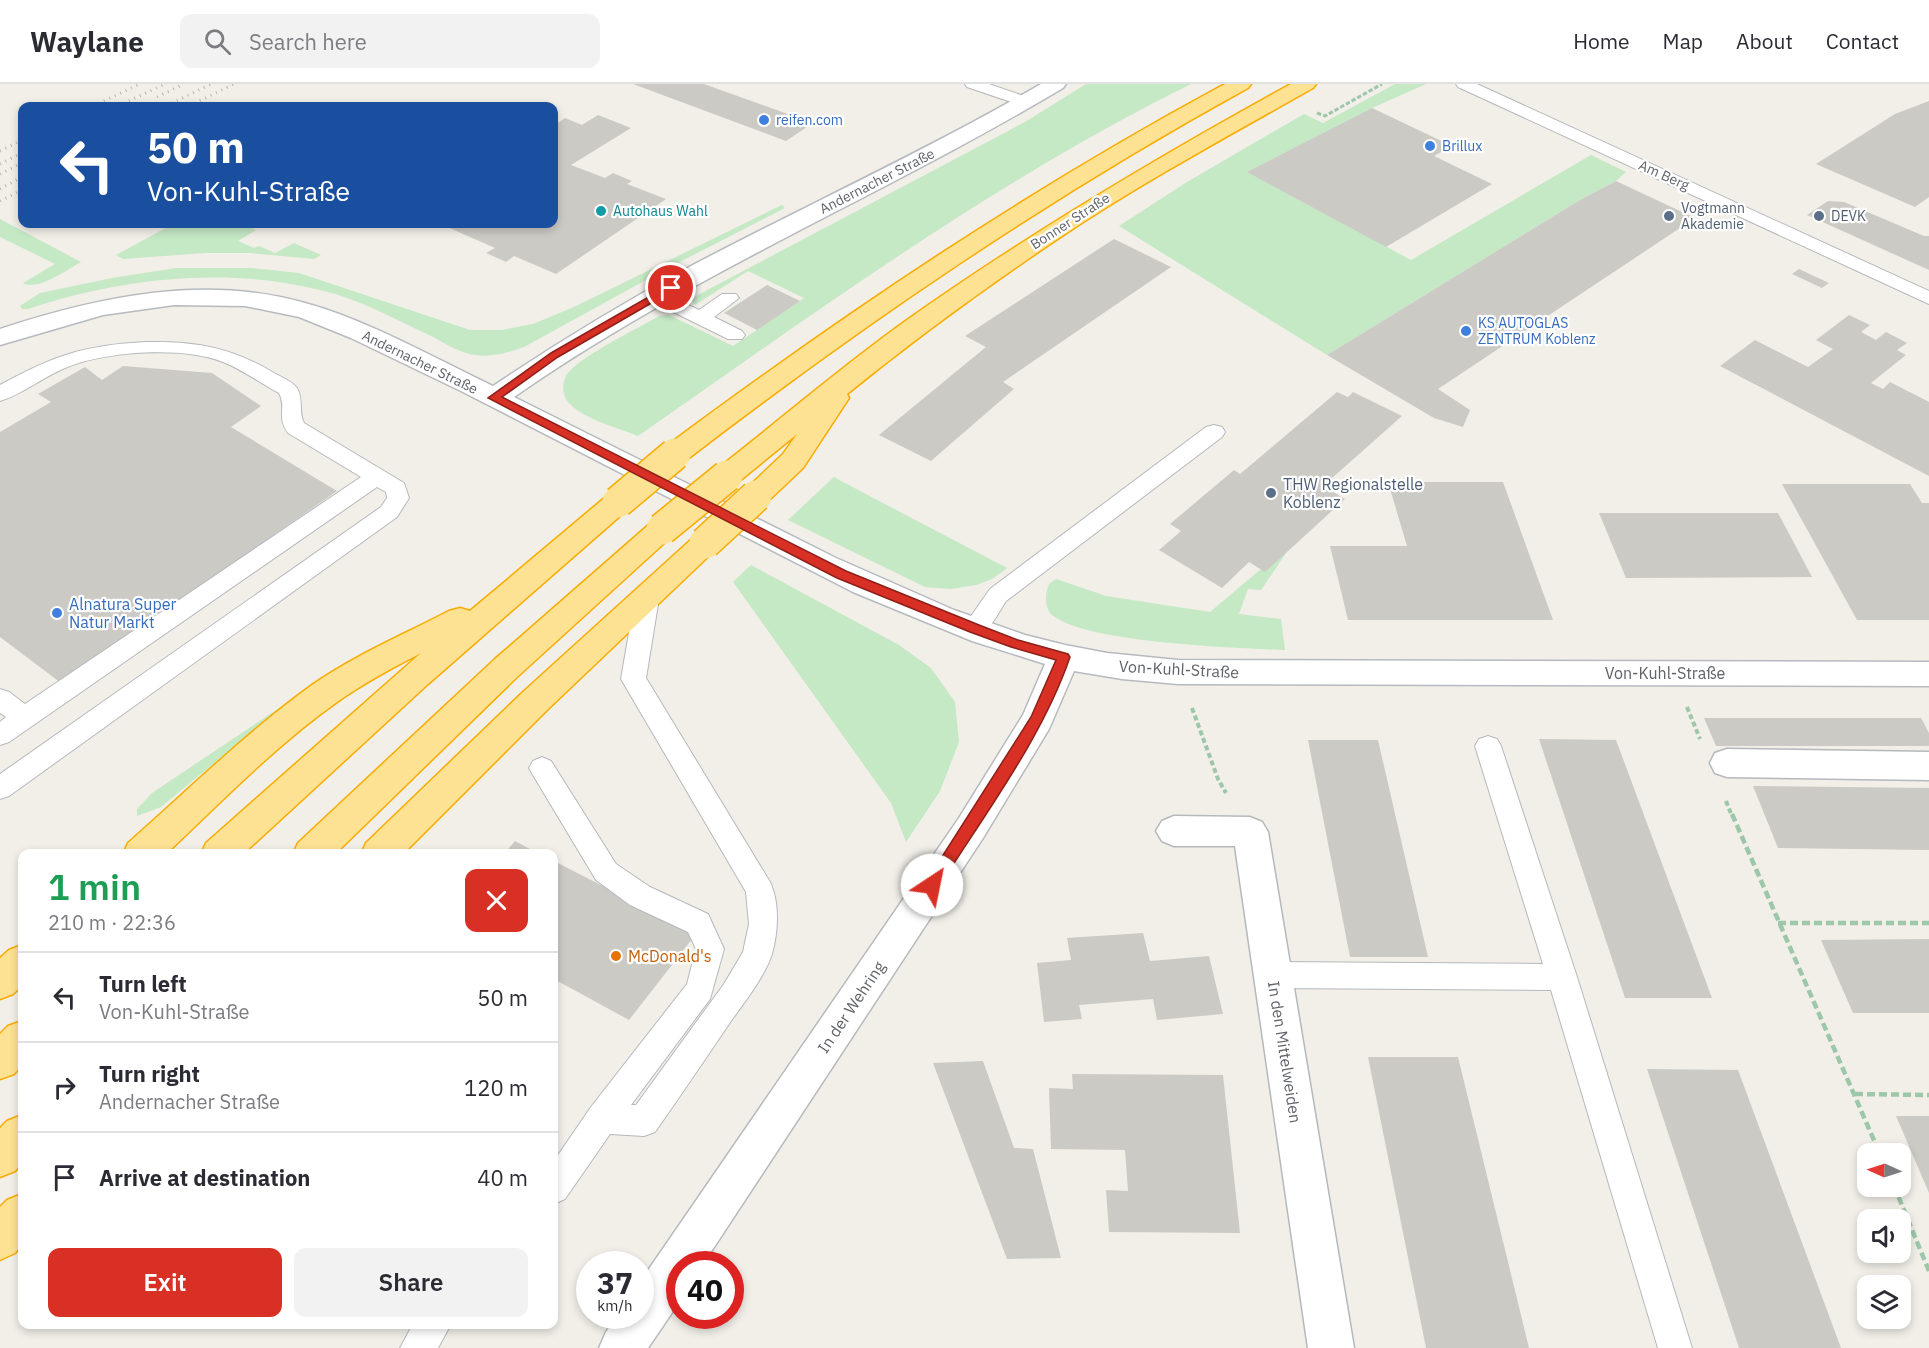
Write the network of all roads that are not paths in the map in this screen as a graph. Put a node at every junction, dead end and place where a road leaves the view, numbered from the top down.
1 (973, 84) edge
2 (1056, 84) edge
3 (1241, 84) edge
4 (1306, 84) edge
5 (1464, 84) edge
6 (1026, 102) junction
7 (656, 296) junction
8 (729, 298) dead end
9 (1929, 298) edge
10 (700, 317) junction
11 (735, 335) dead end
12 (0, 337) edge
13 (848, 379) junction
14 (0, 394) edge
15 (494, 398) junction
16 (1214, 432) dead end
17 (376, 476) junction
18 (505, 596) junction
19 (647, 598) junction
20 (974, 629) junction
21 (1064, 657) junction
22 (1927, 678) edge
23 (0, 699) edge
24 (25, 718) junction
25 (0, 735) edge
26 (1488, 746) dead end
27 (1715, 754) road end
28 (1929, 766) edge
29 (542, 768) dead end
30 (0, 788) edge
31 (1174, 831) dead end
32 (147, 849) edge
33 (224, 849) edge
34 (316, 849) edge
35 (383, 849) edge
36 (18, 966) edge
37 (1272, 975) junction
38 (1562, 977) junction
39 (0, 982) edge
40 (18, 1043) edge
41 (0, 1061) edge
42 (602, 1118) junction
43 (18, 1139) edge
44 (0, 1157) edge
45 (558, 1182) edge
46 (18, 1219) edge
47 (0, 1238) edge
48 (430, 1329) edge
49 (417, 1348) edge
50 (622, 1348) edge
51 (1331, 1348) edge
52 (1675, 1348) edge

1 - 6 lane
2 - 6 street, Andernacher Straße
3 - 18 highway, bridge
4 - 13 highway, Bonner Straße
5 - 9 lane, Am Berg
6 - 7 street, Andernacher Straße
7 - 10 lane
7 - 15 street, Andernacher Straße
8 - 10 lane
10 - 11 lane
12 - 15 street, Andernacher Straße
13 - 19 highway, bridge
13 - 34 highway, Bonner Straße, bridge
14 - 17 lane
15 - 20 street, Von-Kuhl-Straße
16 - 20 lane
17 - 24 lane
17 - 30 lane
18 - 32 highway
18 - 33 highway
19 - 35 highway
19 - 42 lane
20 - 21 street, Von-Kuhl-Straße
21 - 22 street, Von-Kuhl-Straße
21 - 50 street, In der Wehring
23 - 24 lane
24 - 25 lane
26 - 38 lane
27 - 28 street
29 - 42 lane
31 - 37 street, In den Mittelweiden
36 - 39 highway
37 - 38 lane
37 - 51 street, In den Mittelweiden
38 - 52 lane
40 - 41 highway
42 - 45 lane
43 - 44 highway
46 - 47 highway
48 - 49 lane

